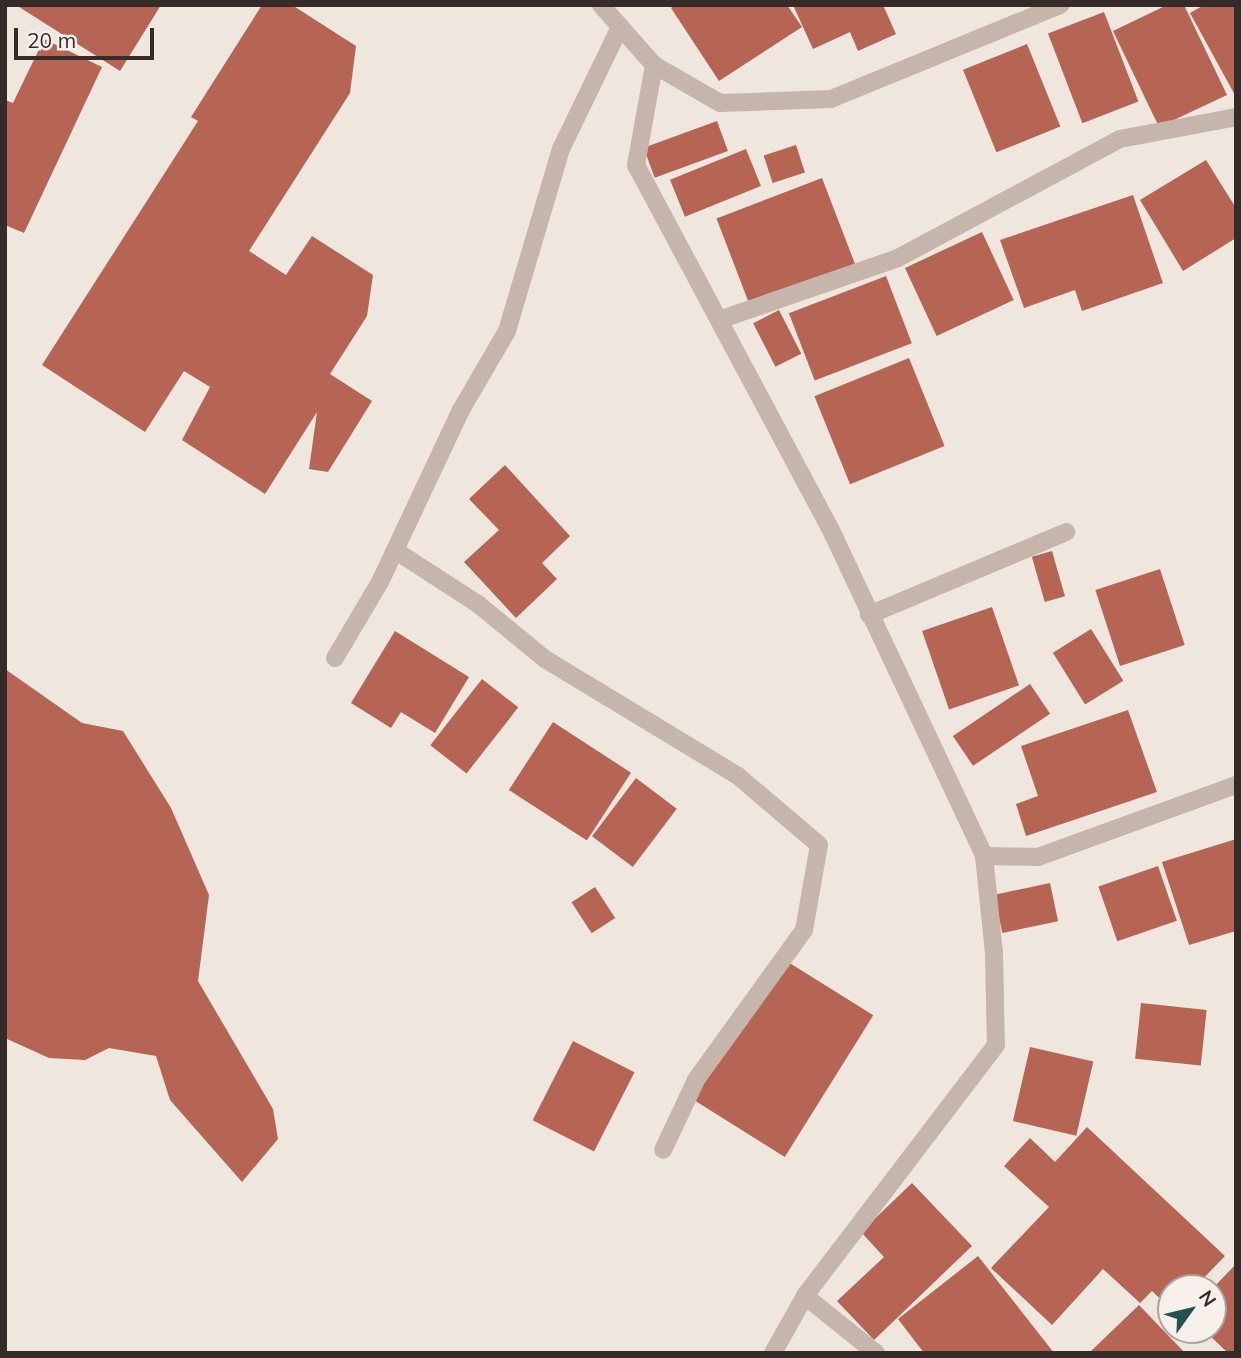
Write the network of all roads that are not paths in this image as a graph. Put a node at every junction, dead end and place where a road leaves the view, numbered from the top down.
1 (601, 5) edge
2 (1060, 5) edge
3 (620, 27) junction
4 (654, 65) junction
5 (1236, 117) edge
6 (719, 320) junction
7 (1066, 533) dead end
8 (396, 551) junction
9 (869, 615) junction
10 (335, 658) dead end
11 (1236, 785) edge
12 (984, 856) junction
13 (663, 1150) dead end
14 (805, 1296) junction
15 (773, 1353) edge
16 (876, 1353) edge

1 - 3 street
2 - 4 street
3 - 4 street
3 - 8 street
4 - 6 street
5 - 6 street
6 - 9 street
7 - 9 street
8 - 10 street
8 - 13 street
9 - 12 street
11 - 12 street
12 - 14 street
14 - 15 street
14 - 16 street

